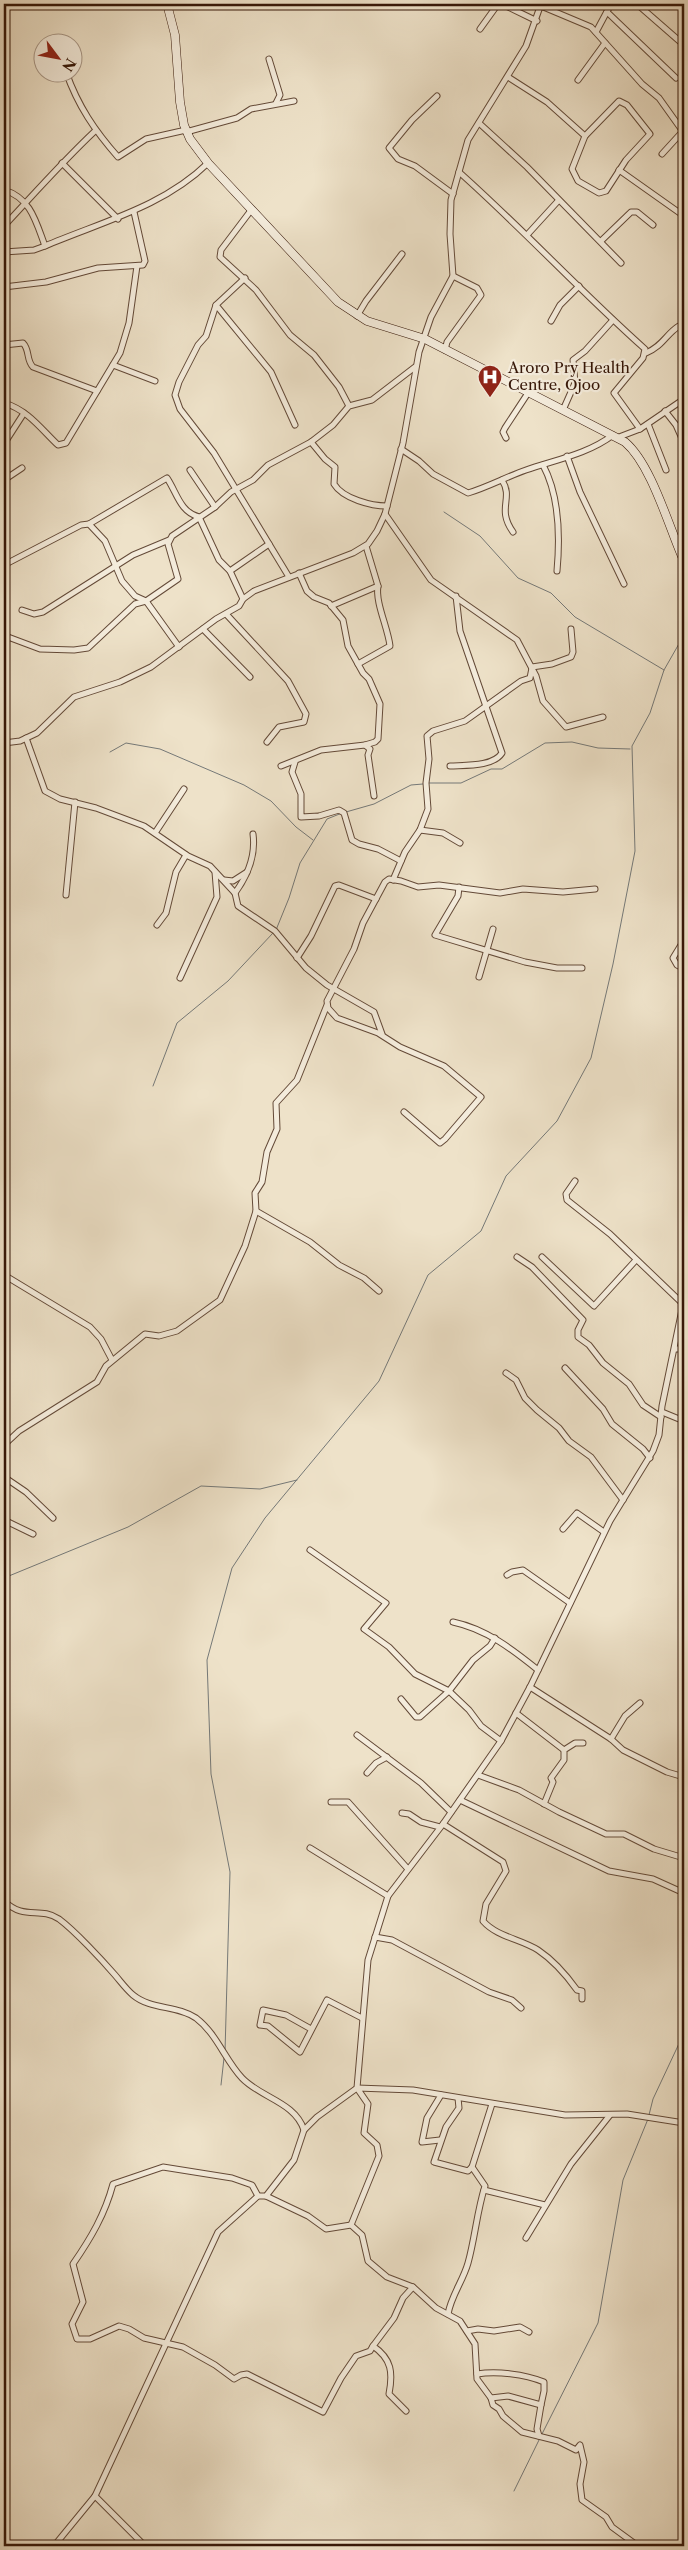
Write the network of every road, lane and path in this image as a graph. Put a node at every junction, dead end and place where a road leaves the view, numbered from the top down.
1 (167, 4) edge
2 (500, 4) edge
3 (611, 4) edge
4 (637, 4) edge
5 (682, 4) edge
6 (541, 5) edge
7 (684, 7) edge
8 (607, 12) junction
9 (536, 21) junction
10 (480, 29) dead end
11 (596, 32) junction
12 (605, 43) junction
13 (684, 45) edge
14 (269, 59) dead end
15 (508, 76) junction
16 (676, 78) dead end
17 (578, 80) dead end
18 (70, 82) edge
19 (437, 96) dead end
20 (294, 101) dead end
21 (276, 103) junction
22 (480, 123) junction
23 (95, 131) junction
24 (186, 131) junction
25 (684, 132) edge
26 (585, 136) junction
27 (662, 154) dead end
28 (62, 163) junction
29 (208, 163) junction
30 (619, 170) junction
31 (459, 172) junction
32 (5, 193) edge
33 (453, 194) junction
34 (558, 201) junction
35 (27, 203) junction
36 (252, 209) junction
37 (134, 212) junction
38 (684, 216) edge
39 (118, 219) junction
40 (653, 225) dead end
41 (4, 226) edge
42 (528, 235) junction
43 (601, 240) junction
44 (45, 246) junction
45 (4, 252) edge
46 (402, 254) dead end
47 (621, 262) dead end
48 (137, 266) junction
49 (452, 276) junction
50 (245, 278) junction
51 (579, 286) junction
52 (4, 287) edge
53 (216, 305) junction
54 (357, 316) junction
55 (613, 320) junction
56 (551, 321) dead end
57 (684, 327) edge
58 (425, 339) junction
59 (4, 344) edge
60 (445, 350) junction
61 (646, 353) junction
62 (113, 365) junction
63 (416, 366) junction
64 (155, 381) dead end
65 (97, 392) junction
66 (528, 392) junction
67 (683, 398) edge
68 (4, 403) edge
69 (349, 406) junction
70 (563, 410) junction
71 (665, 411) junction
72 (24, 413) junction
73 (648, 424) junction
74 (295, 425) dead end
75 (640, 429) junction
76 (616, 436) junction
77 (506, 438) dead end
78 (311, 442) junction
79 (684, 443) edge
80 (4, 444) edge
81 (401, 450) junction
82 (567, 456) junction
83 (543, 465) junction
84 (22, 468) dead end
85 (190, 470) dead end
86 (666, 470) dead end
87 (4, 480) edge
88 (502, 480) junction
89 (237, 490) junction
90 (388, 506) junction
91 (215, 508) junction
92 (385, 514) junction
93 (199, 517) junction
94 (89, 524) junction
95 (513, 532) dead end
96 (169, 540) junction
97 (269, 544) junction
98 (366, 546) junction
99 (684, 561) edge
100 (4, 565) edge
101 (115, 568) junction
102 (230, 571) junction
103 (557, 571) dead end
104 (299, 573) junction
105 (289, 577) junction
106 (624, 584) dead end
107 (378, 586) junction
108 (456, 596) junction
109 (244, 599) junction
110 (146, 601) junction
111 (332, 606) junction
112 (22, 610) dead end
113 (228, 615) junction
114 (203, 629) junction
115 (571, 629) dead end
116 (8, 637) dead end
117 (179, 647) junction
118 (358, 664) junction
119 (532, 667) junction
120 (250, 677) dead end
121 (487, 706) junction
122 (603, 717) dead end
123 (26, 738) junction
124 (267, 742) dead end
125 (4, 743) edge
126 (366, 744) junction
127 (295, 762) junction
128 (281, 766) dead end
129 (450, 766) dead end
130 (184, 789) dead end
131 (374, 796) dead end
132 (76, 802) junction
133 (420, 830) junction
134 (155, 833) junction
135 (252, 834) dead end
136 (460, 844) dead end
137 (186, 855) junction
138 (401, 861) junction
139 (215, 872) junction
140 (247, 872) junction
141 (224, 880) junction
142 (393, 880) junction
143 (459, 887) junction
144 (595, 889) dead end
145 (235, 893) junction
146 (66, 896) dead end
147 (376, 898) junction
148 (157, 925) dead end
149 (493, 929) dead end
150 (684, 940) edge
151 (487, 948) junction
152 (297, 958) junction
153 (582, 968) dead end
154 (684, 970) edge
155 (479, 977) dead end
156 (180, 978) dead end
157 (333, 989) junction
158 (327, 1004) junction
159 (382, 1035) junction
160 (404, 1112) dead end
161 (576, 1181) dead end
162 (256, 1211) junction
163 (517, 1257) dead end
164 (542, 1257) dead end
165 (636, 1260) junction
166 (4, 1275) edge
167 (379, 1291) dead end
168 (684, 1302) edge
169 (675, 1349) junction
170 (684, 1349) edge
171 (112, 1360) junction
172 (565, 1368) dead end
173 (506, 1373) dead end
174 (662, 1414) junction
175 (684, 1422) edge
176 (4, 1445) edge
177 (650, 1458) junction
178 (4, 1477) edge
179 (623, 1500) junction
180 (53, 1518) dead end
181 (4, 1520) edge
182 (563, 1529) dead end
183 (604, 1532) junction
184 (33, 1534) dead end
185 (310, 1550) dead end
186 (507, 1575) dead end
187 (570, 1603) junction
188 (453, 1622) dead end
189 (496, 1638) junction
190 (538, 1670) junction
191 (530, 1687) junction
192 (449, 1691) junction
193 (401, 1699) dead end
194 (640, 1703) dead end
195 (516, 1713) junction
196 (357, 1735) dead end
197 (612, 1739) junction
198 (500, 1741) junction
199 (583, 1743) dead end
200 (564, 1750) junction
201 (387, 1758) junction
202 (367, 1773) dead end
203 (478, 1775) junction
204 (684, 1777) edge
205 (460, 1800) junction
206 (331, 1802) dead end
207 (544, 1804) junction
208 (402, 1812) dead end
209 (451, 1812) junction
210 (442, 1826) junction
211 (310, 1848) dead end
212 (684, 1858) edge
213 (407, 1868) junction
214 (684, 1893) edge
215 (388, 1896) junction
216 (4, 1901) edge
217 (375, 1936) junction
218 (582, 1999) dead end
219 (521, 2008) dead end
220 (362, 2018) junction
221 (311, 2029) junction
222 (357, 2088) junction
223 (441, 2095) junction
224 (458, 2098) junction
225 (492, 2104) junction
226 (610, 2114) junction
227 (684, 2123) edge
228 (304, 2130) junction
229 (440, 2140) junction
230 (472, 2167) junction
231 (484, 2190) junction
232 (258, 2196) junction
233 (266, 2196) junction
234 (545, 2205) junction
235 (351, 2225) junction
236 (526, 2238) dead end
237 (413, 2287) junction
238 (448, 2314) junction
239 (467, 2332) junction
240 (529, 2332) dead end
241 (168, 2343) junction
242 (373, 2346) junction
243 (477, 2374) junction
244 (491, 2398) junction
245 (540, 2405) junction
246 (406, 2411) dead end
247 (539, 2436) junction
248 (95, 2496) junction
249 (54, 2546) edge
250 (145, 2546) edge
251 (638, 2546) edge

1 - 24 main road
2 - 9 street
2 - 10 street
3 - 8 street
4 - 13 street
5 - 7 street
6 - 9 street
6 - 11 street
8 - 11 street
8 - 16 street
9 - 15 street
11 - 12 street
12 - 17 street
12 - 25 street
14 - 21 street
15 - 22 street
15 - 26 street
18 - 23 street
19 - 33 street
20 - 21 street
21 - 24 street
22 - 31 street
22 - 34 street
23 - 24 street
23 - 28 street
24 - 29 main road
25 - 27 street
26 - 30 street
26 - 30 street
28 - 35 street
28 - 39 street
29 - 36 main road
29 - 37 street
30 - 38 street
31 - 33 street
31 - 42 street
32 - 35 street
33 - 49 street
34 - 42 street
34 - 43 street
35 - 41 street
35 - 44 street
36 - 50 street
36 - 54 main road
37 - 39 street
37 - 48 street
39 - 44 street
40 - 43 street
42 - 51 street
43 - 47 street
44 - 45 street
46 - 54 street
48 - 52 street
48 - 62 street
49 - 58 street
49 - 60 street
50 - 53 street
50 - 69 street
51 - 55 street
51 - 56 street
53 - 74 street
53 - 89 street
54 - 58 main road
55 - 61 street
55 - 70 street
57 - 61 street
58 - 60 main road
58 - 63 street
59 - 65 street
60 - 66 main road
61 - 75 street
62 - 64 street
62 - 65 street
63 - 69 street
63 - 81 street
65 - 72 street
66 - 70 main road
66 - 77 street
67 - 71 street
68 - 72 street
69 - 78 street
70 - 76 main road
71 - 73 street
71 - 79 street
72 - 80 street
73 - 75 street
73 - 86 street
75 - 76 street
76 - 82 street
76 - 99 main road
78 - 89 street
78 - 90 street
81 - 88 street
81 - 90 street
82 - 83 street
82 - 106 street
83 - 88 street
83 - 103 street
84 - 87 street
85 - 91 street
88 - 95 street
89 - 91 street
89 - 97 street
90 - 92 street
91 - 93 street
92 - 98 street
92 - 108 street
93 - 94 street
93 - 96 street
93 - 102 street
94 - 100 street
94 - 101 street
96 - 101 street
96 - 110 street
97 - 102 street
97 - 105 street
98 - 104 street
98 - 107 street
101 - 110 street
101 - 112 street
102 - 109 street
104 - 105 street
104 - 111 street
105 - 109 street
107 - 111 street
107 - 118 street
108 - 119 street
108 - 121 street
109 - 113 street
110 - 116 street
110 - 117 street
111 - 118 street
113 - 114 street
113 - 124 street
114 - 117 street
114 - 120 street
115 - 119 street
117 - 123 street
118 - 126 street
119 - 121 street
119 - 122 street
121 - 129 street
121 - 133 street
123 - 125 street
123 - 132 street
126 - 127 street
126 - 131 street
127 - 128 street
127 - 138 street
130 - 134 street
132 - 134 street
132 - 146 street
133 - 136 street
133 - 138 street
134 - 137 street
135 - 140 street
137 - 139 street
137 - 148 street
138 - 142 street
139 - 141 street
139 - 156 street
140 - 141 street
140 - 145 street
141 - 145 street
142 - 143 street
142 - 147 street
143 - 144 street
143 - 151 street
145 - 152 street
147 - 152 street
147 - 157 street
149 - 151 street
150 - 154 street
151 - 153 street
151 - 155 street
152 - 157 street
157 - 158 street
157 - 159 street
158 - 159 street
158 - 162 street
159 - 160 street
161 - 165 street
162 - 167 street
162 - 171 street
163 - 174 street
164 - 165 street
165 - 168 street
166 - 171 street
168 - 169 street
169 - 170 street
169 - 174 street
171 - 176 street
172 - 177 street
173 - 179 street
174 - 175 street
174 - 177 street
177 - 179 street
178 - 180 street
179 - 183 street
181 - 184 street
182 - 183 street
183 - 187 street
185 - 192 street
186 - 187 street
187 - 190 street
188 - 189 street
189 - 190 street
189 - 192 street
190 - 191 street
191 - 195 street
191 - 197 street
192 - 193 street
192 - 198 street
194 - 197 street
195 - 198 street
195 - 200 street
196 - 201 street
197 - 204 street
198 - 203 street
199 - 200 street
200 - 207 street
201 - 202 street
201 - 209 street
203 - 205 street
203 - 207 street
205 - 209 street
205 - 214 street
206 - 213 street
207 - 212 street
208 - 210 street
209 - 210 street
210 - 213 street
210 - 218 street
211 - 215 street
213 - 215 street
215 - 217 street
216 - 228 street
217 - 219 street
217 - 220 street
220 - 221 street
220 - 222 street
221 - 221 street
222 - 223 street
222 - 228 street
222 - 235 street
223 - 224 street
223 - 229 street
224 - 225 street
224 - 229 street
225 - 226 street
225 - 230 street
226 - 227 street
226 - 234 street
228 - 233 street
229 - 230 street
230 - 231 street
231 - 234 street
231 - 238 street
232 - 233 street
232 - 241 street
232 - 241 street
233 - 235 street
234 - 236 street
235 - 237 street
237 - 238 street
237 - 242 street
238 - 239 street
239 - 240 street
239 - 243 street
241 - 242 street
241 - 248 street
242 - 246 street
243 - 244 street
243 - 245 street
244 - 245 street
244 - 247 street
245 - 247 street
247 - 251 street
248 - 249 street
248 - 250 street

